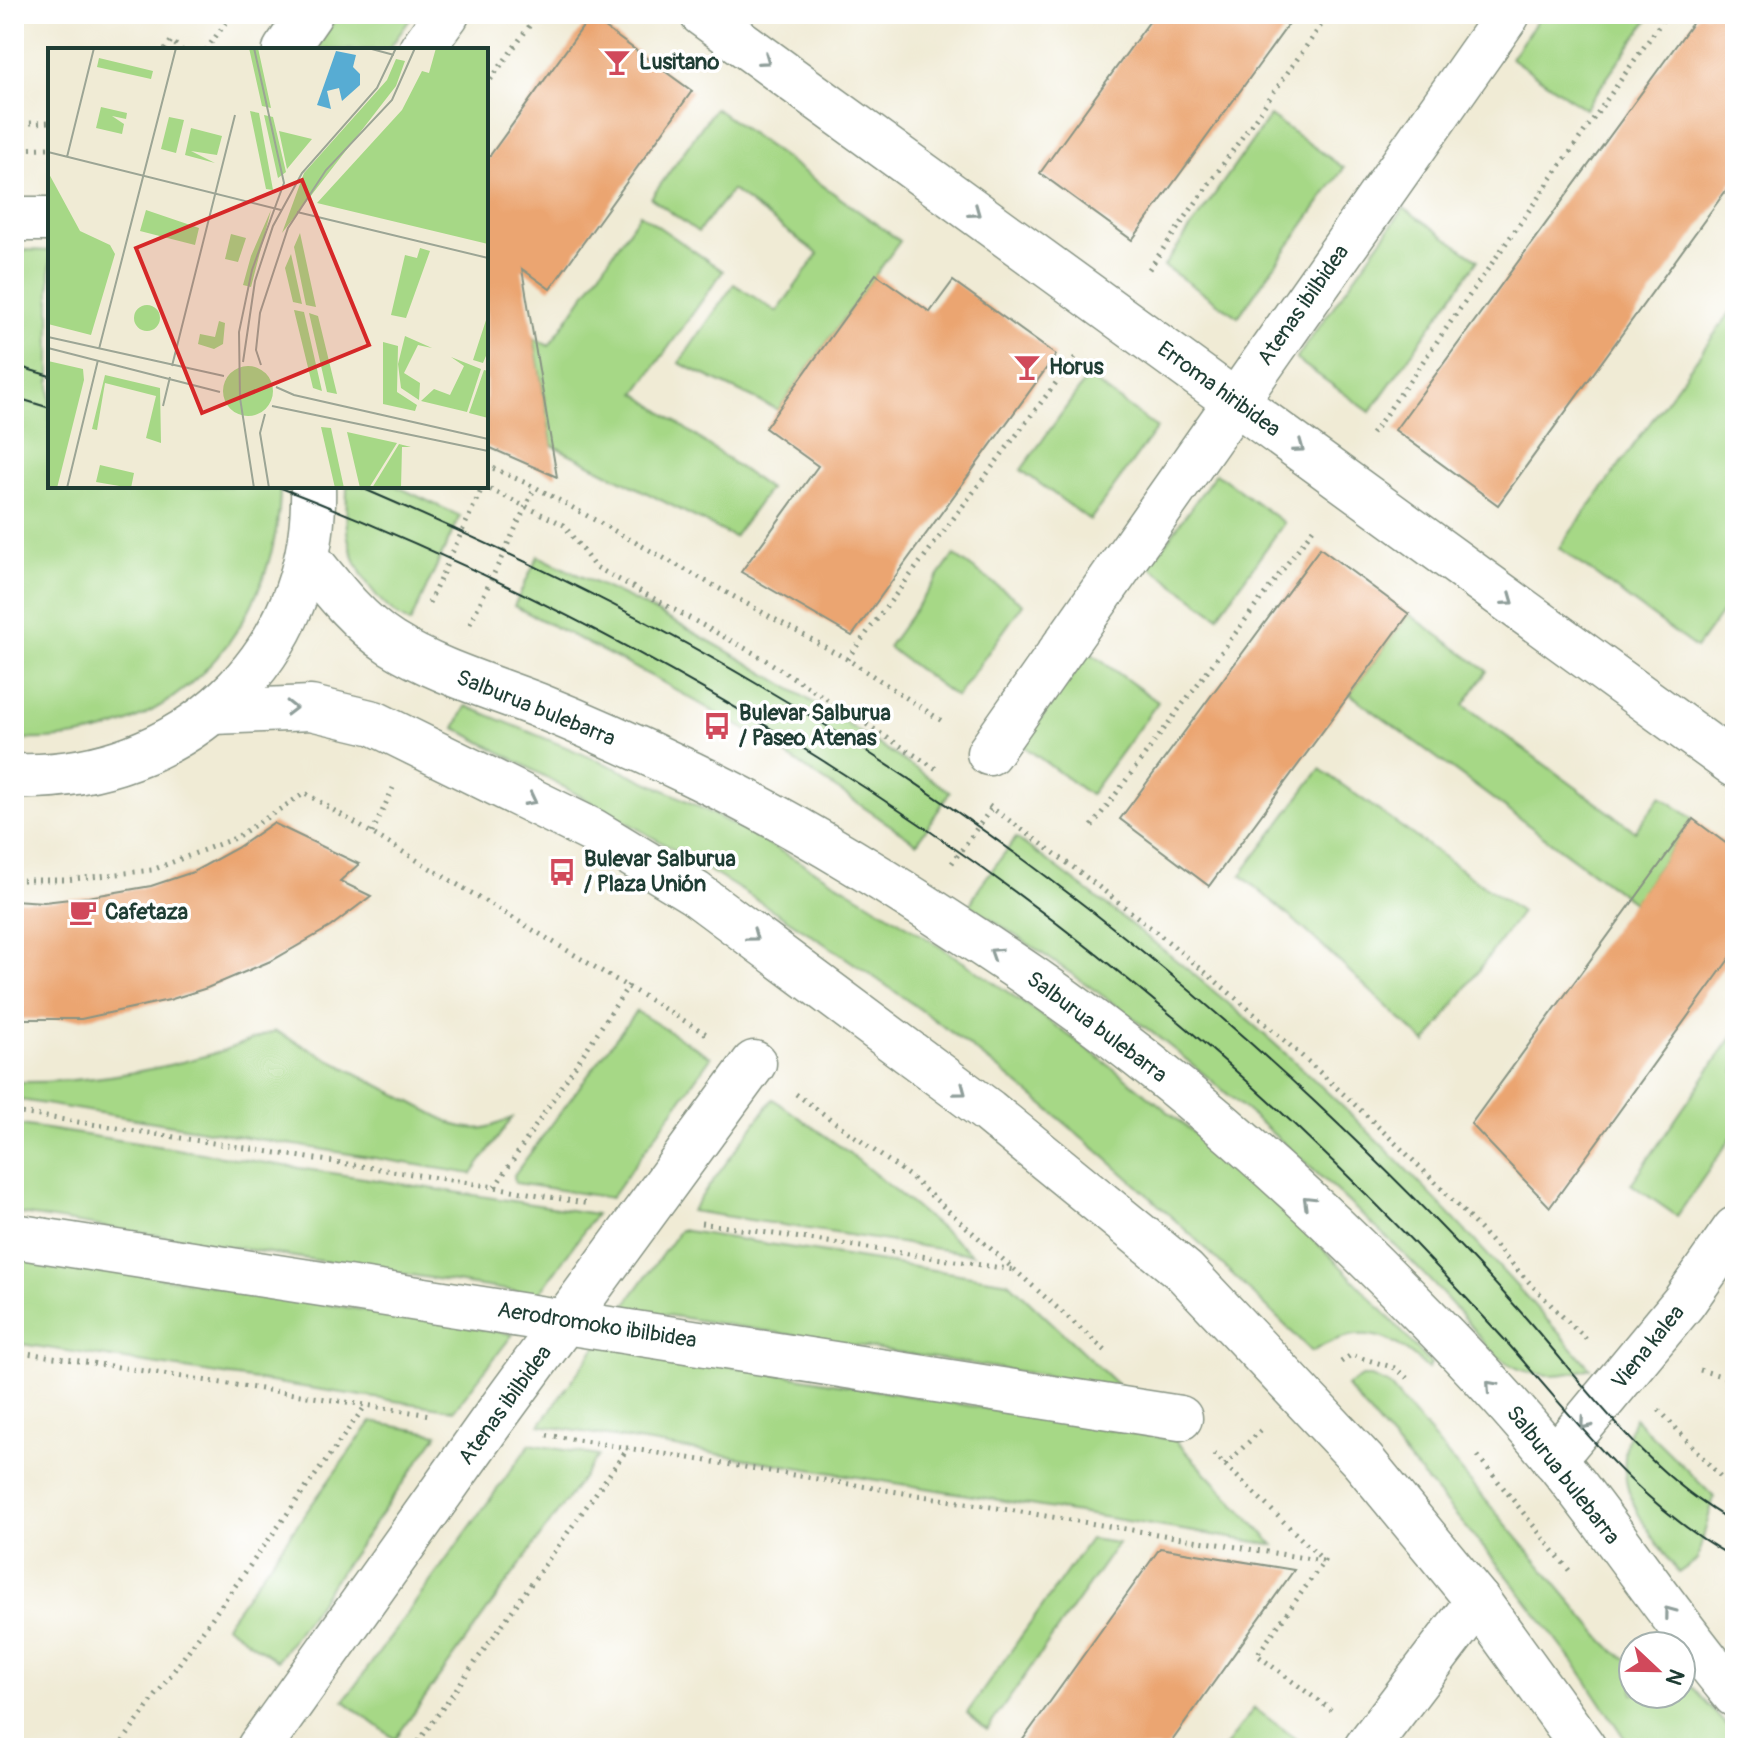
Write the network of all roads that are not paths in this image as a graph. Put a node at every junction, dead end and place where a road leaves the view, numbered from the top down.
1 (310, 14) edge
2 (447, 14) edge
3 (702, 14) edge
4 (1508, 14) edge
5 (286, 48) edge
6 (422, 48) edge
7 (14, 219) edge
8 (48, 219) edge
9 (1236, 401) junction
10 (313, 488) edge
11 (307, 557) junction
12 (213, 712) junction
13 (989, 753) road end
14 (1735, 765) edge
15 (14, 776) edge
16 (754, 1063) road end
17 (1735, 1229) edge
18 (14, 1236) edge
19 (566, 1320) junction
20 (1180, 1418) dead end
21 (1554, 1459) junction
22 (1478, 1601) junction
23 (1735, 1695) edge
24 (1370, 1743) edge
25 (259, 1748) edge
26 (1584, 1748) edge

1 - 5 street
2 - 6 street
3 -> 9 street, Erroma hiribidea
4 - 9 street, Atenas ibilbidea
7 - 8 street
9 - 13 street, Atenas ibilbidea
9 -> 14 street, Erroma hiribidea
10 - 11 street
11 - 12 street
21 -> 11 street, Salburua bulebarra
12 - 15 street
12 -> 22 street
16 - 19 street, Atenas ibilbidea
17 -> 21 street, Viena kalea
18 - 19 street, Aerodromoko ibilbidea
19 - 20 street, Aerodromoko ibilbidea
19 - 25 street, Atenas ibilbidea
23 -> 21 street, Salburua bulebarra
22 - 24 street
22 - 26 street

